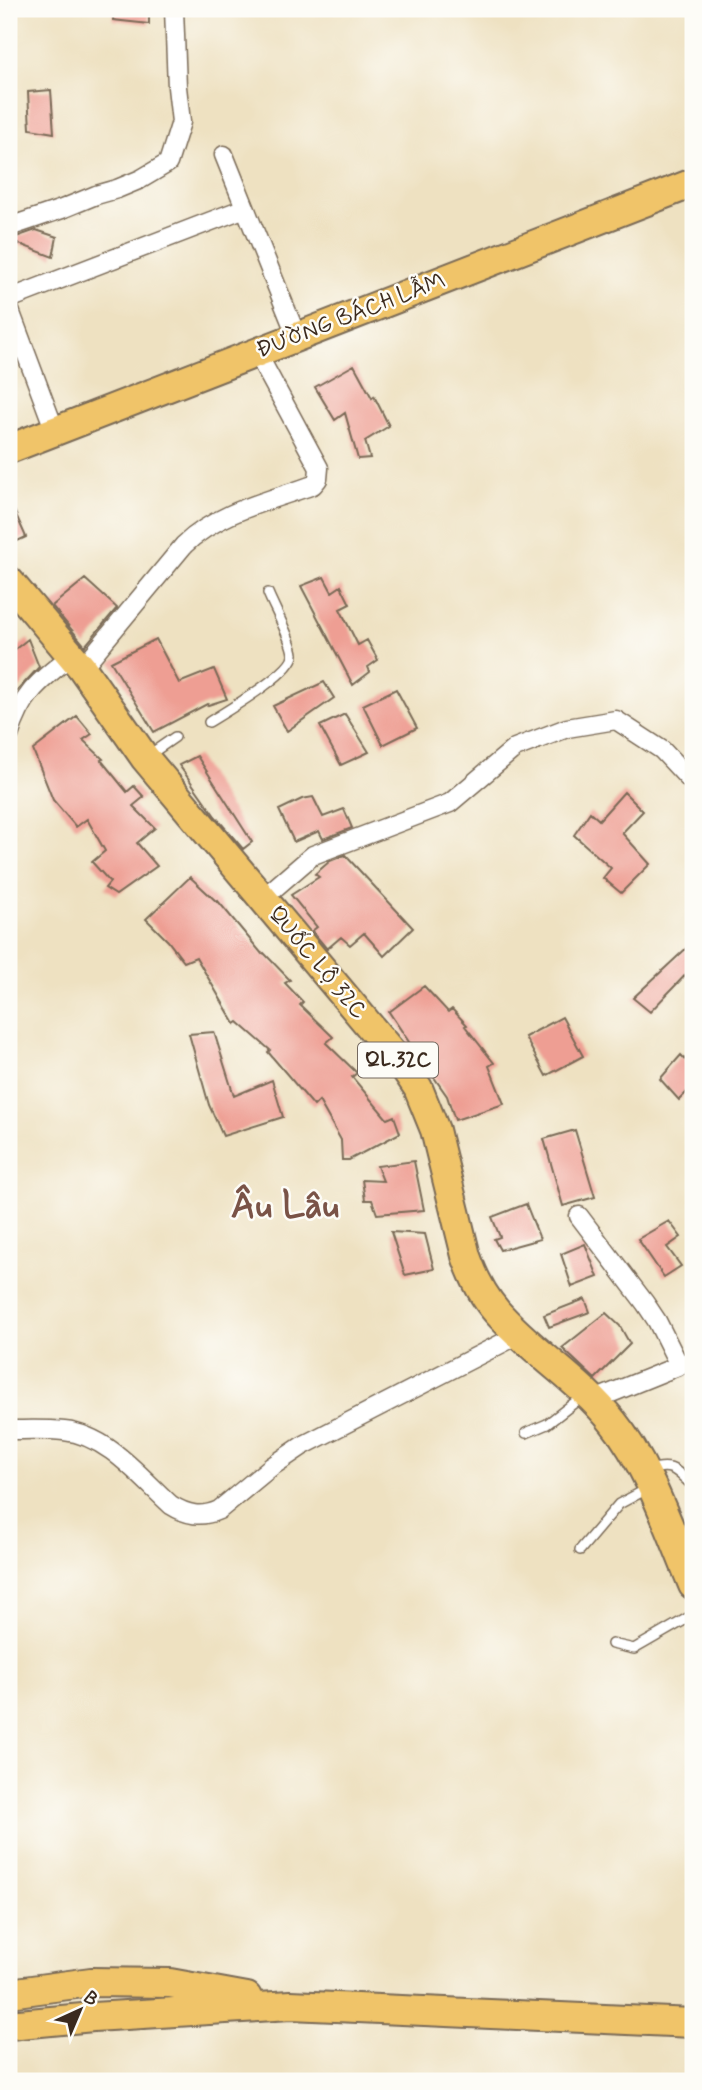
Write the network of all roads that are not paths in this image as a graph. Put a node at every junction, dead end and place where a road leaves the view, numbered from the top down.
1 (174, 9) edge
2 (224, 155) dead end
3 (693, 183) edge
4 (245, 208) junction
5 (9, 227) edge
6 (9, 299) edge
7 (9, 308) edge
8 (297, 337) junction
9 (257, 353) junction
10 (55, 431) junction
11 (9, 449) edge
12 (9, 581) edge
13 (268, 593) dead end
14 (77, 662) junction
15 (209, 722) dead end
16 (9, 736) edge
17 (175, 737) dead end
18 (145, 758) junction
19 (693, 783) edge
20 (262, 898) junction
21 (579, 1216) dead end
22 (520, 1334) junction
23 (686, 1363) edge
24 (590, 1396) junction
25 (9, 1430) edge
26 (526, 1433) dead end
27 (647, 1479) junction
28 (693, 1486) edge
29 (580, 1550) dead end
30 (693, 1586) edge
31 (693, 1615) edge
32 (612, 1644) dead end
33 (9, 1993) edge
34 (291, 2005) junction
35 (693, 2023) edge
36 (9, 2025) edge

1 - 5 street
2 - 4 street
3 - 8 main road, ĐƯỜNG BÁCH LẪM
4 - 6 street
4 - 8 street
7 - 10 street
8 - 9 main road, ĐƯỜNG BÁCH LẪM
9 - 10 main road, ĐƯỜNG BÁCH LẪM
9 - 14 street
10 - 11 main road, ĐƯỜNG BÁCH LẪM
12 - 14 main road, QUỐC LỘ 32C / QL.32C
13 - 15 lane
14 - 16 street
14 - 18 main road, QUỐC LỘ 32C / QL.32C
17 - 18 lane
18 - 20 main road, QUỐC LỘ 32C / QL.32C
19 - 20 street
20 - 22 main road, QUỐC LỘ 32C / QL.32C
21 - 23 street
22 - 24 main road, QUỐC LỘ 32C / QL.32C
22 - 25 street
23 - 24 street
24 - 26 lane
24 - 27 main road, QUỐC LỘ 32C / QL.32C
27 - 28 lane
27 - 29 lane
27 - 30 main road, QUỐC LỘ 32C / QL.32C
31 - 32 lane
33 - 34 main road
34 - 35 main road
34 - 36 main road

